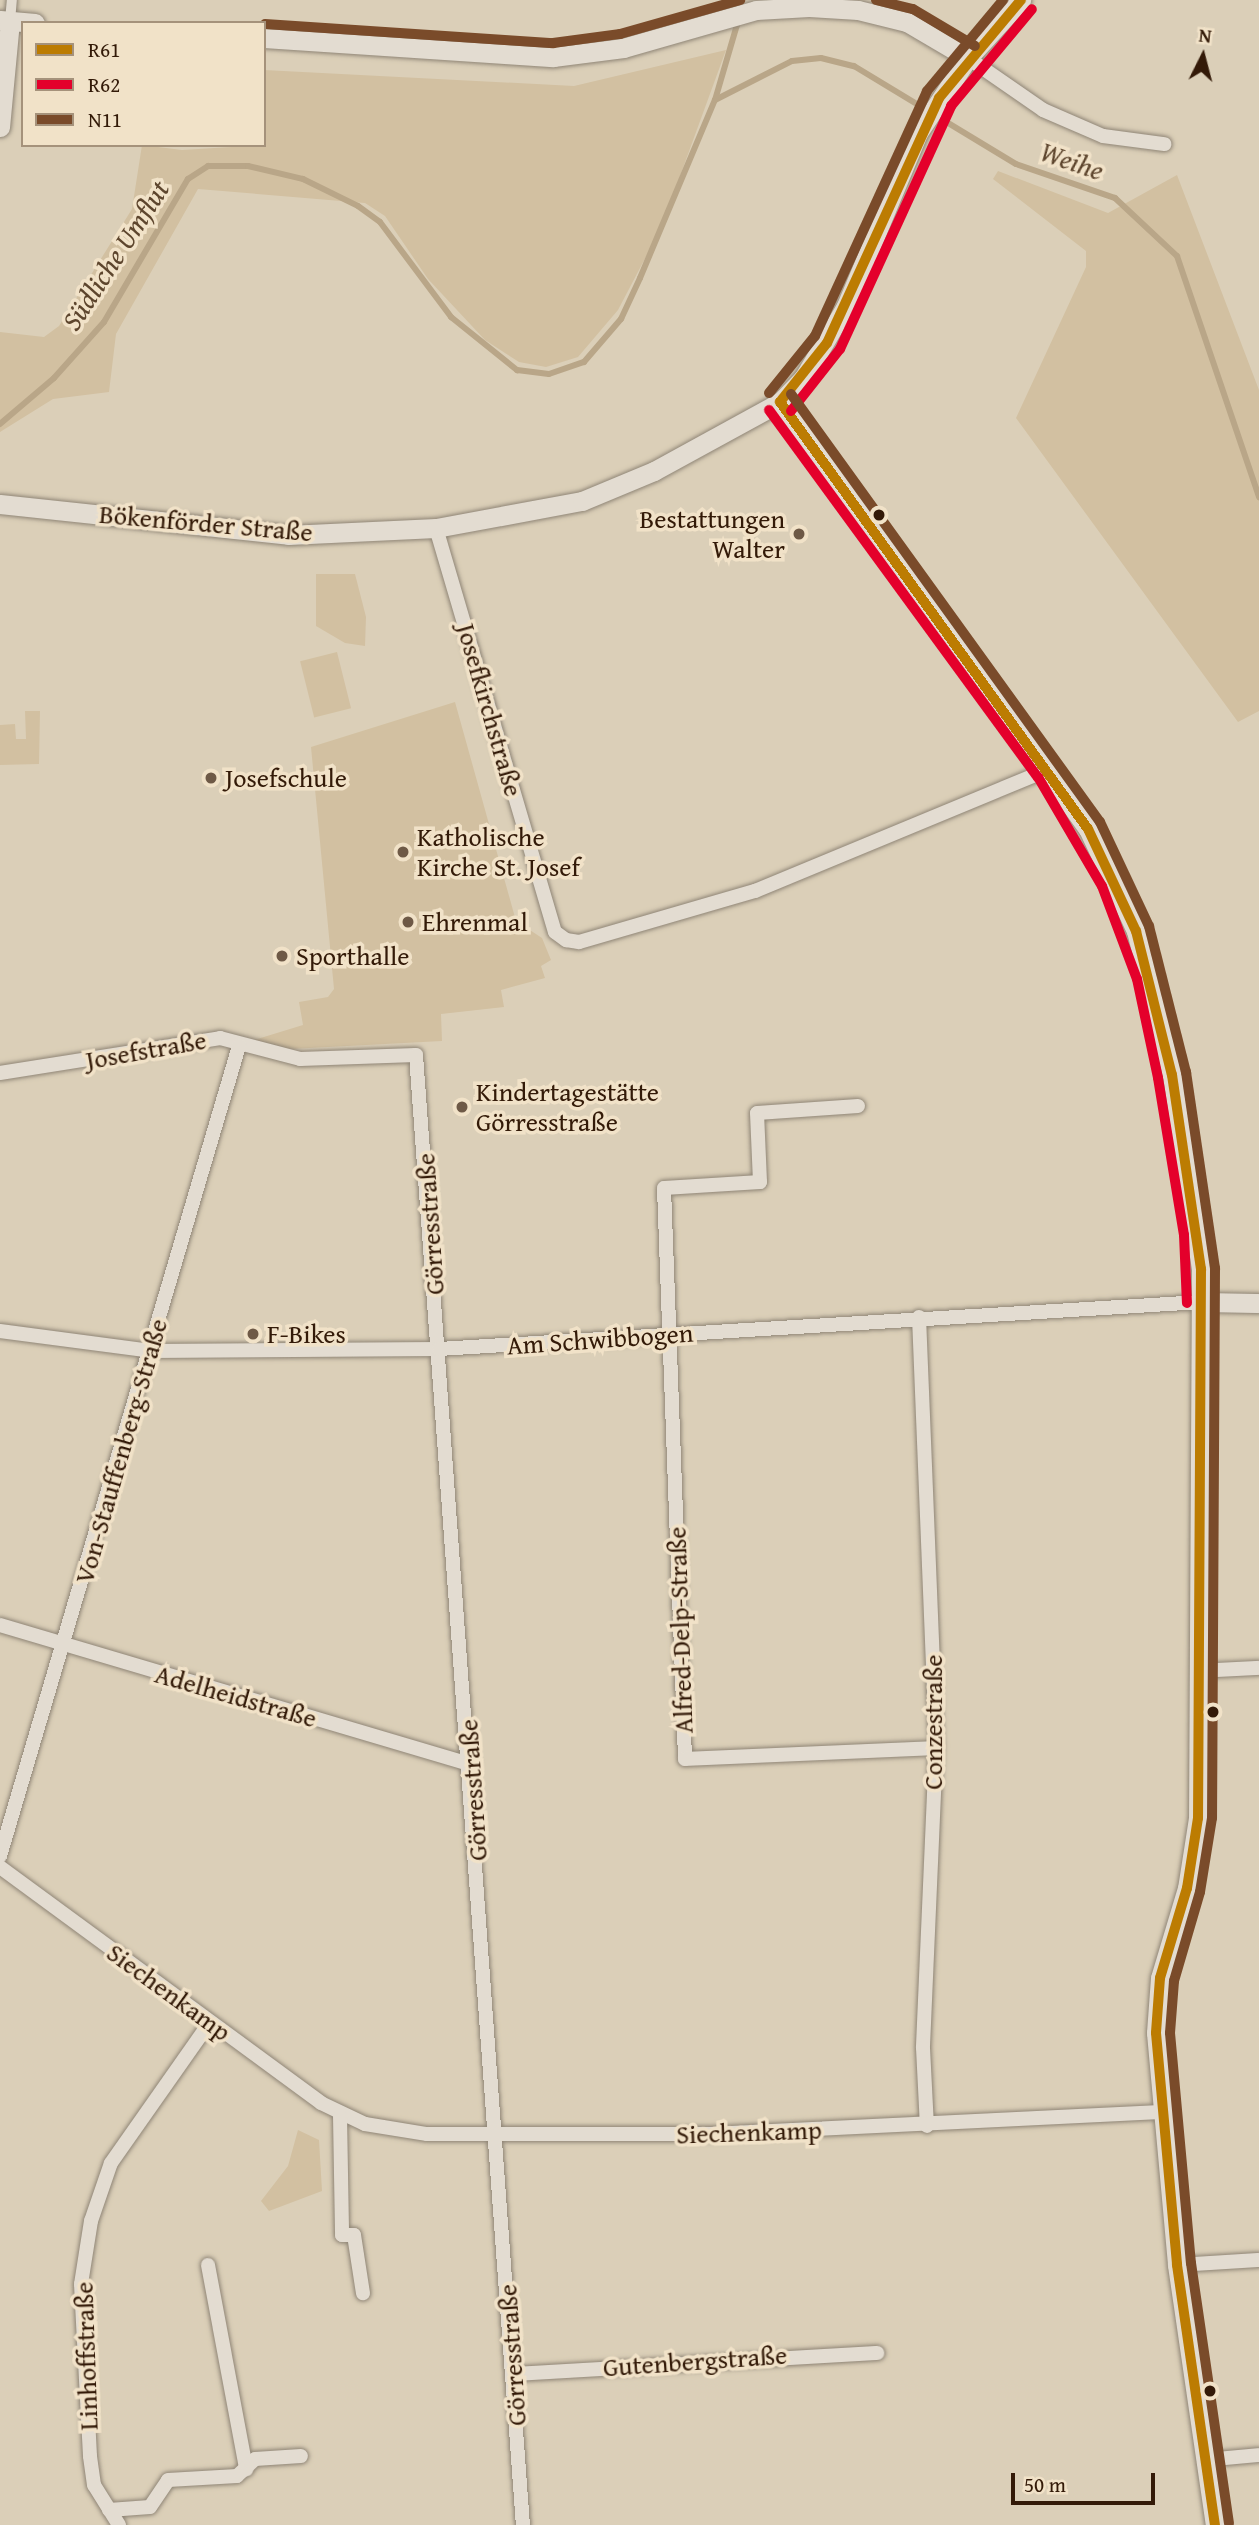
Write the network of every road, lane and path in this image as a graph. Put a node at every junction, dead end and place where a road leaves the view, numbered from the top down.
1 (12, 0) edge
2 (1021, 0) edge
3 (5, 21) edge
4 (266, 38) edge
5 (968, 58) junction
6 (0, 127) edge
7 (1164, 144) dead end
8 (780, 402) junction
9 (0, 504) edge
10 (436, 528) junction
11 (1050, 769) junction
12 (240, 1046) junction
13 (416, 1055) joint
14 (0, 1073) edge
15 (858, 1106) dead end
16 (1201, 1302) junction
17 (1259, 1303) edge
18 (919, 1317) junction
19 (0, 1331) edge
20 (669, 1335) junction
21 (439, 1349) junction
22 (151, 1351) junction
23 (0, 1625) edge
24 (64, 1645) junction
25 (1259, 1668) edge
26 (1199, 1671) junction
27 (936, 1748) junction
28 (472, 1765) junction
29 (0, 1856) edge
30 (0, 1867) edge
31 (210, 2022) junction
32 (1160, 2112) junction
33 (340, 2116) junction
34 (927, 2126) junction
35 (496, 2134) junction
36 (1259, 2260) edge
37 (208, 2265) dead end
38 (1177, 2265) junction
39 (363, 2293) dead end
40 (877, 2353) dead end
41 (513, 2374) junction
42 (1259, 2455) edge
43 (301, 2456) dead end
44 (1205, 2460) junction
45 (246, 2469) junction
46 (109, 2510) junction
47 (120, 2525) edge
48 (523, 2525) edge
49 (1215, 2525) edge

1 - 3 street
2 - 5 street, Bökenförder Straße
3 - 6 street
4 - 5 street
5 - 7 street
5 - 8 street, Bökenförder Straße
8 - 10 street, Bökenförder Straße
8 - 11 street
9 - 10 street, Bökenförder Straße
10 - 11 street, Josefkirchstraße
11 - 16 street
12 - 13 street, Josefstraße
12 - 14 street, Josefstraße
12 - 22 street, Von-Stauffenberg-Straße
13 - 21 street, Görresstraße
15 - 20 street
16 - 17 street
16 - 18 street, Am Schwibbogen
16 - 26 street
18 - 20 street, Am Schwibbogen
18 - 27 street, Conzestraße
19 - 22 street, Am Schwibbogen
20 - 21 street, Am Schwibbogen
20 - 27 street, Alfred-Delp-Straße
21 - 22 street, Am Schwibbogen
21 - 28 street, Görresstraße
22 - 24 street, Von-Stauffenberg-Straße
23 - 24 street, Adelheidstraße
24 - 28 street, Adelheidstraße
24 - 29 street, Von-Stauffenberg-Straße
25 - 26 street
26 - 32 street
27 - 34 street, Conzestraße
28 - 35 street, Görresstraße
30 - 31 street, Siechenkamp
31 - 33 street, Siechenkamp
31 - 46 street, Linhoffstraße
32 - 34 street, Siechenkamp
32 - 38 street
33 - 35 street, Siechenkamp
33 - 39 street
34 - 35 street, Siechenkamp
35 - 41 street, Görresstraße
36 - 38 street
37 - 45 street
38 - 44 street
40 - 41 street, Gutenbergstraße
41 - 48 street, Görresstraße
42 - 44 street
43 - 45 street
44 - 49 street
45 - 46 street
46 - 47 street, Linhoffstraße

